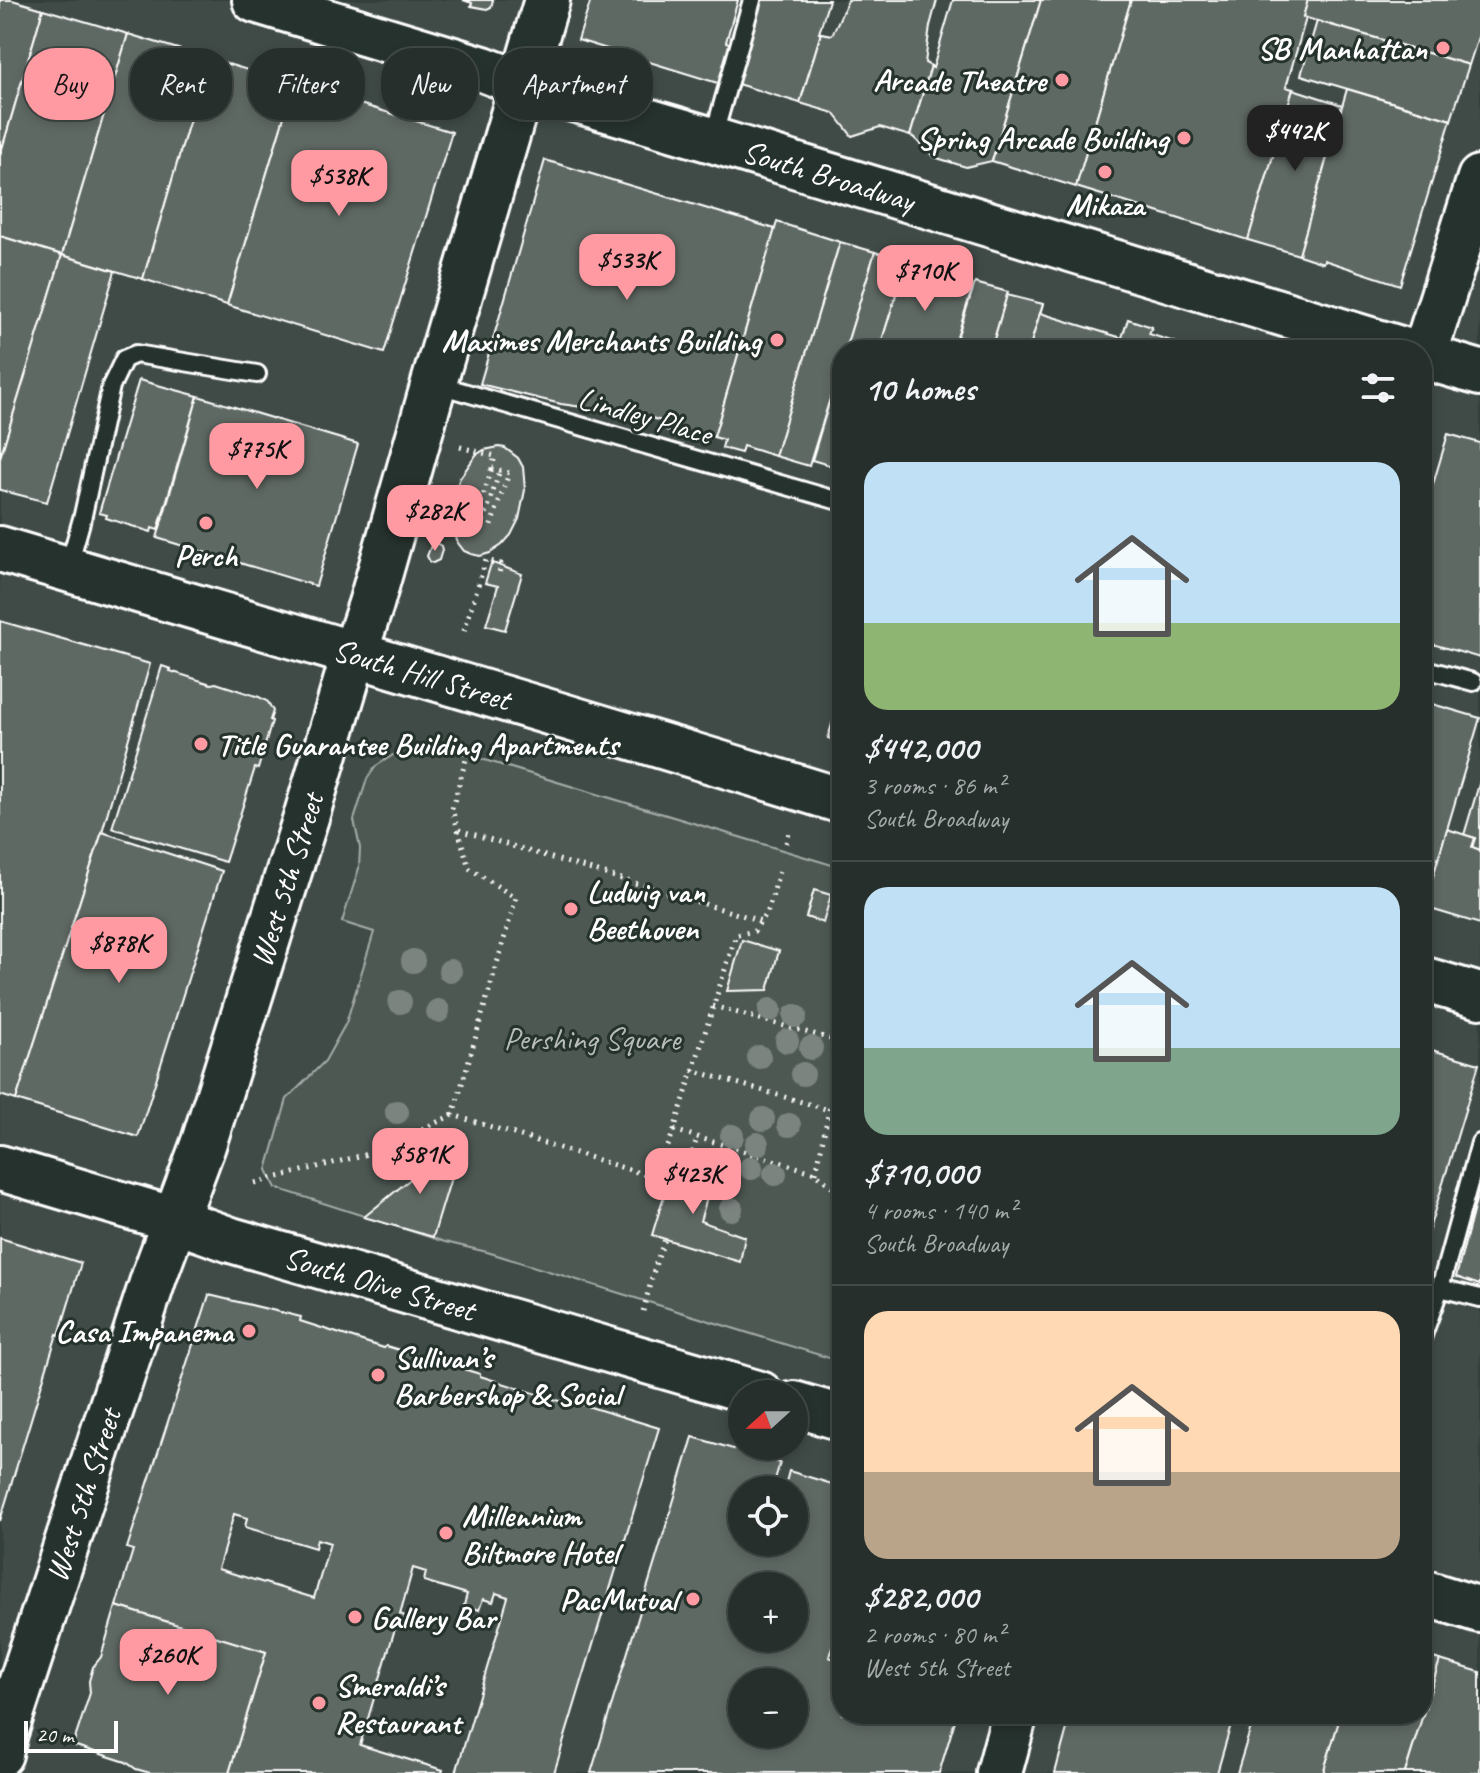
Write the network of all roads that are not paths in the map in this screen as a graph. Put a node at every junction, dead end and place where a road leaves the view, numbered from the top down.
1 (255, 0) edge
2 (547, 0) edge
3 (752, 0) edge
4 (533, 48) edge
5 (494, 73) edge
6 (511, 120) edge
7 (644, 120) edge
8 (712, 140) junction
9 (1480, 178) edge
10 (1366, 340) edge
11 (1424, 340) edge
12 (1432, 360) edge
13 (1480, 373) edge
14 (257, 374) dead end
15 (434, 383) junction
16 (832, 499) edge
17 (0, 549) edge
18 (68, 569) junction
19 (354, 655) junction
20 (1432, 671) edge
21 (1473, 682) dead end
22 (832, 798) edge
23 (1432, 982) edge
24 (1480, 996) edge
25 (1480, 1143) edge
26 (0, 1168) edge
27 (175, 1220) junction
28 (1440, 1288) junction
29 (1480, 1298) edge
30 (1432, 1310) edge
31 (728, 1385) edge
32 (808, 1408) edge
33 (832, 1415) edge
34 (1432, 1595) edge
35 (1480, 1610) edge
36 (1012, 1724) edge
37 (0, 1754) edge
38 (999, 1773) edge

1 - 5 main road, South Broadway
2 - 4 main road, West 5th Street
3 - 8 lane
6 - 15 main road, West 5th Street
7 - 8 main road, South Broadway
8 - 10 main road, South Broadway
9 - 11 main road
12 - 13 main road, South Broadway
14 - 18 lane
15 - 16 lane, Lindley Place
15 - 19 main road, West 5th Street
17 - 18 main road, South Hill Street
18 - 19 main road, South Hill Street
19 - 22 main road, South Hill Street
19 - 27 main road, West 5th Street
20 - 21 lane
23 - 24 main road
25 - 28 lane
26 - 27 main road, South Olive Street
27 - 31 main road, South Olive Street
27 - 37 main road, West 5th Street
28 - 29 lane
28 - 30 lane
32 - 33 main road
34 - 35 main road
36 - 38 main road

